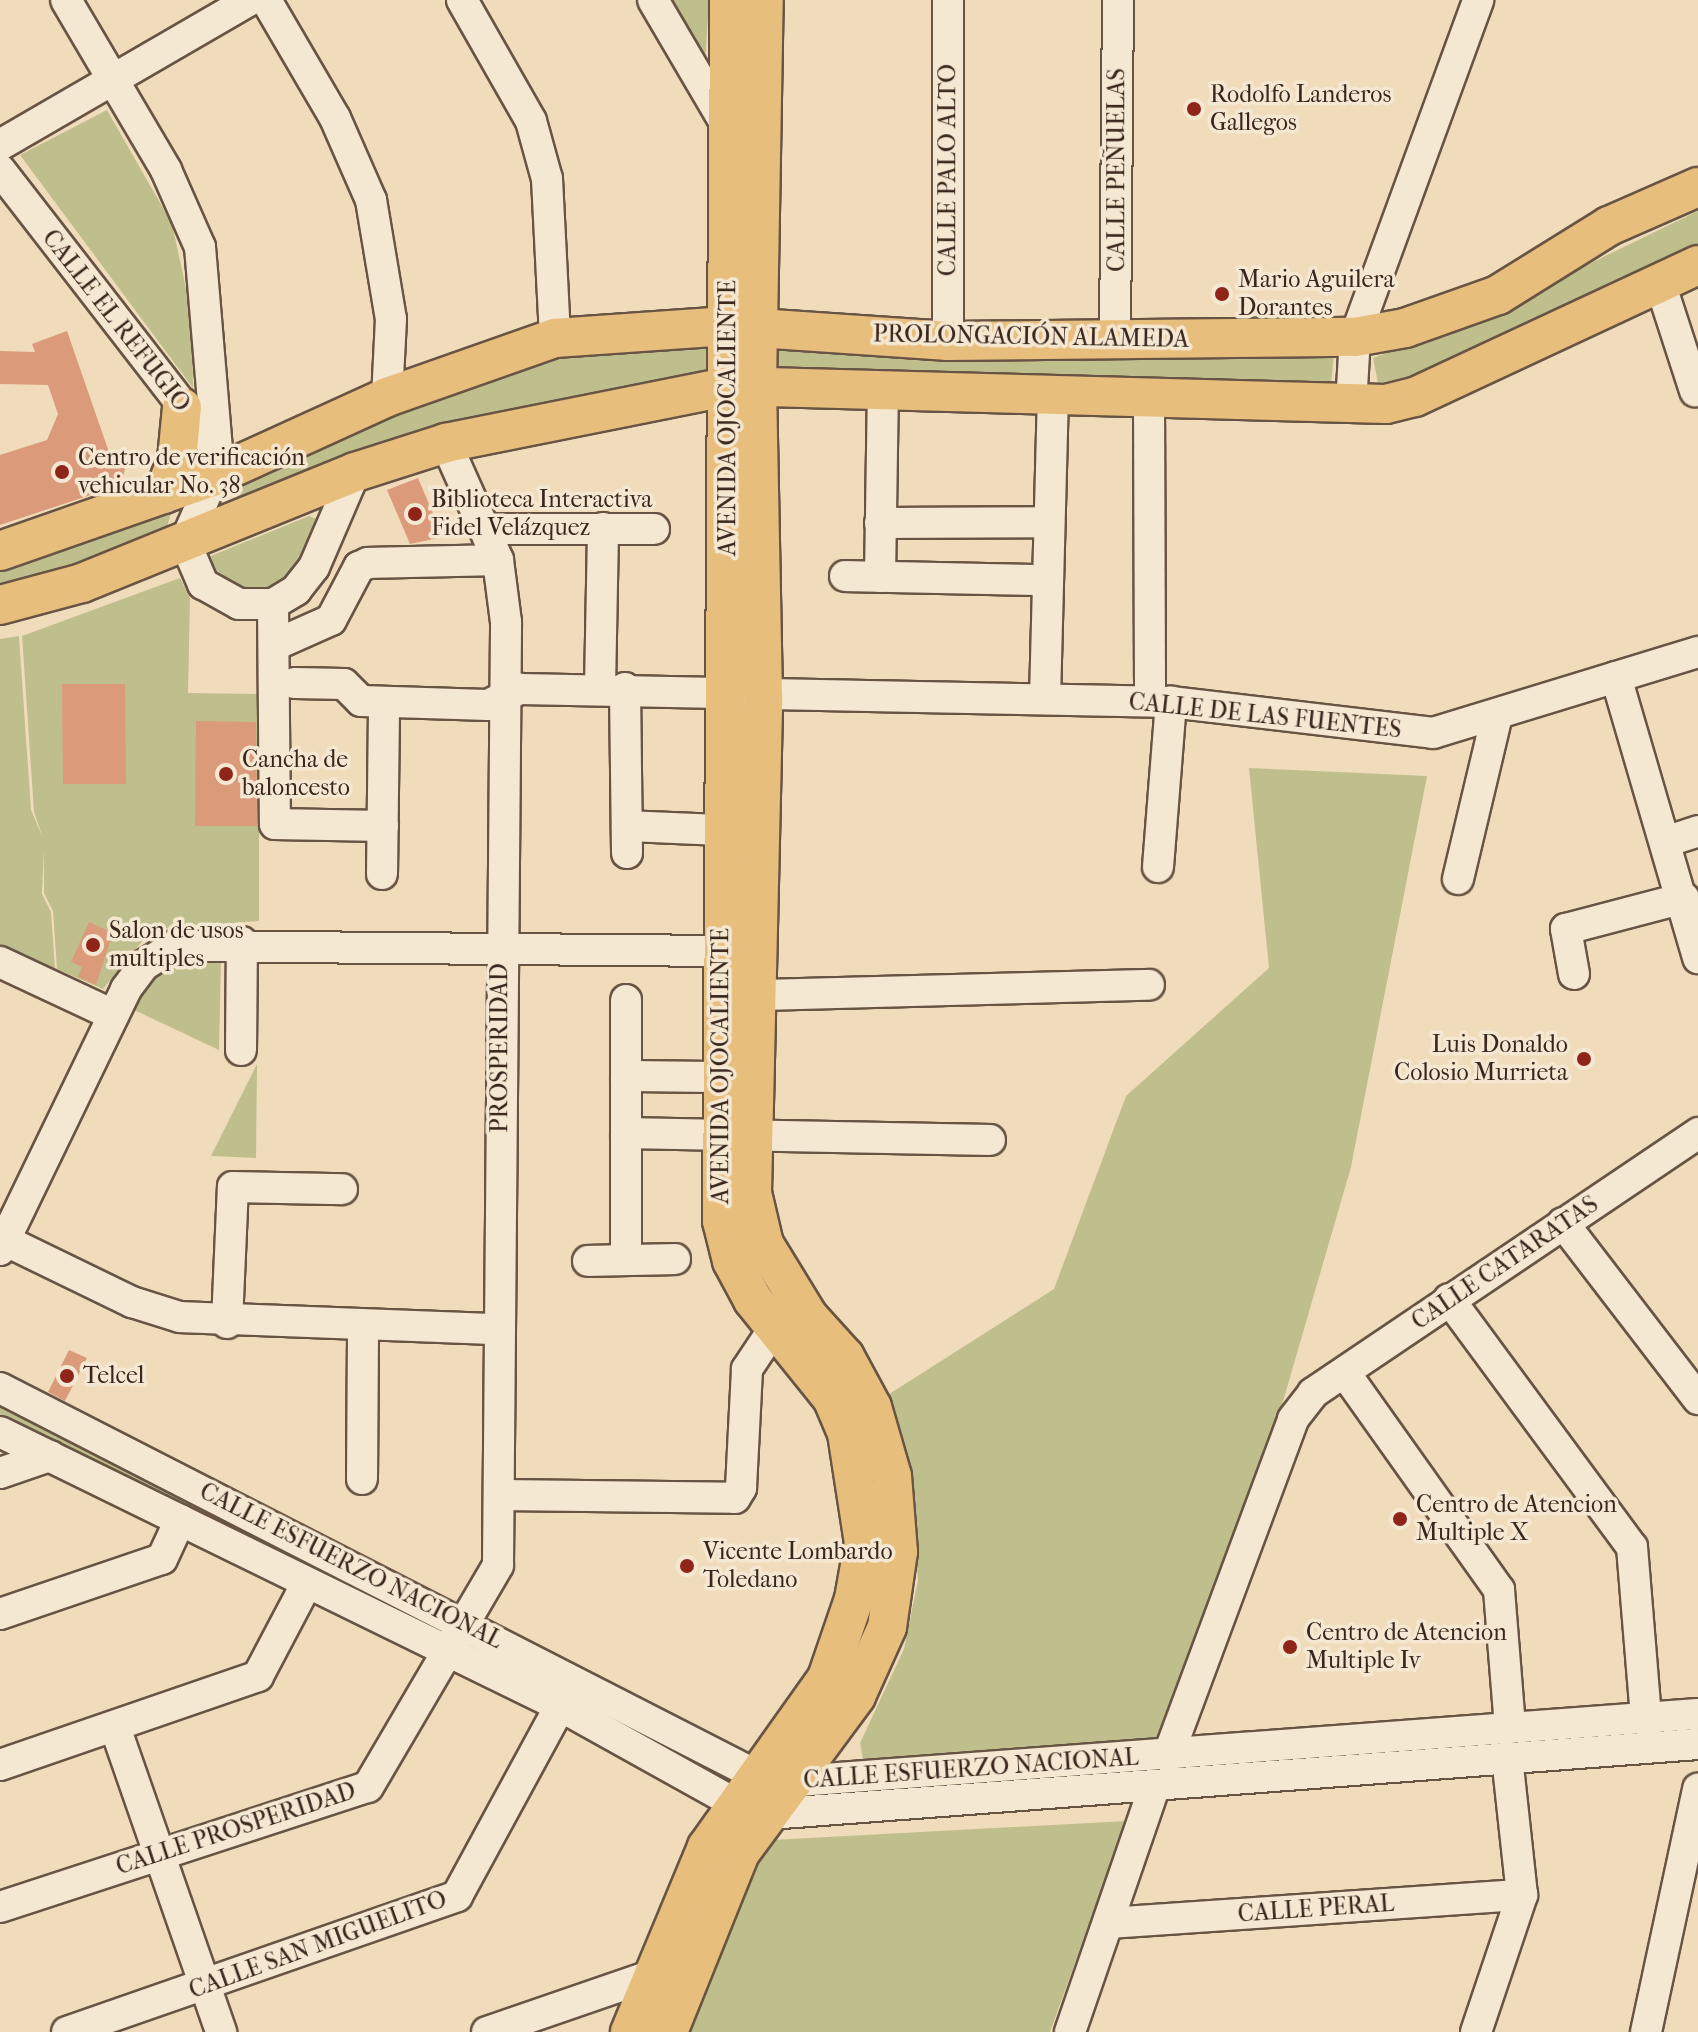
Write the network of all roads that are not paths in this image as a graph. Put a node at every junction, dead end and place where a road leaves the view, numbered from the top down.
1 (66, 0) edge
2 (250, 0) edge
3 (266, 0) edge
4 (462, 0) edge
5 (653, 0) edge
6 (729, 0) edge
7 (764, 0) edge
8 (948, 0) edge
9 (1118, 0) edge
10 (1478, 0) edge
11 (113, 78) junction
12 (727, 126) junction
13 (0, 145) edge
14 (0, 170) edge
15 (1698, 187) edge
16 (1698, 265) edge
17 (1660, 283) junction
18 (744, 327) junction
19 (1355, 337) junction
20 (555, 338) junction
21 (1115, 339) junction
22 (948, 341) junction
23 (743, 385) junction
24 (883, 391) junction
25 (1695, 391) dead end
26 (1053, 394) junction
27 (387, 397) junction
28 (1149, 397) junction
29 (1351, 406) junction
30 (182, 407) junction
31 (446, 443) junction
32 (215, 463) junction
33 (355, 472) junction
34 (164, 494) junction
35 (1046, 522) junction
36 (880, 523) junction
37 (603, 528) junction
38 (486, 529) junction
39 (654, 529) dead end
40 (185, 542) junction
41 (0, 551) edge
42 (498, 560) junction
43 (845, 576) dead end
44 (880, 577) junction
45 (1044, 580) junction
46 (273, 604) junction
47 (0, 605) edge
48 (277, 644) junction
49 (1698, 652) edge
50 (1616, 677) junction
51 (295, 683) dead end
52 (612, 688) junction
53 (726, 688) junction
54 (504, 697) junction
55 (763, 697) junction
56 (1045, 699) junction
57 (384, 702) junction
58 (1161, 702) junction
59 (1497, 715) junction
60 (383, 826) junction
61 (723, 830) junction
62 (1698, 831) edge
63 (1668, 841) junction
64 (1158, 867) dead end
65 (382, 874) dead end
66 (1458, 879) dead end
67 (1684, 898) junction
68 (242, 942) junction
69 (501, 946) junction
70 (720, 951) junction
71 (1698, 958) edge
72 (0, 962) edge
73 (1574, 974) dead end
74 (1149, 985) dead end
75 (758, 995) junction
76 (626, 1000) dead end
77 (113, 1015) junction
78 (241, 1050) dead end
79 (626, 1076) junction
80 (719, 1077) junction
81 (626, 1133) junction
82 (736, 1136) junction
83 (990, 1140) dead end
84 (1694, 1144) edge
85 (342, 1189) dead end
86 (1563, 1223) junction
87 (2, 1243) edge
88 (675, 1259) dead end
89 (626, 1260) junction
90 (588, 1261) dead end
91 (1449, 1299) junction
92 (227, 1323) junction
93 (363, 1328) junction
94 (497, 1329) junction
95 (773, 1330) junction
96 (1345, 1373) junction
97 (0, 1388) edge
98 (1698, 1399) edge
99 (0, 1432) edge
100 (50, 1456) junction
101 (0, 1473) edge
102 (362, 1479) dead end
103 (500, 1495) junction
104 (180, 1520) junction
105 (307, 1583) junction
106 (0, 1614) edge
107 (463, 1622) junction
108 (445, 1649) junction
109 (560, 1706) junction
110 (1698, 1714) edge
111 (1646, 1719) junction
112 (115, 1727) junction
113 (1508, 1742) junction
114 (1698, 1744) edge
115 (1168, 1756) junction
116 (0, 1765) edge
117 (798, 1781) junction
118 (1154, 1788) junction
119 (1698, 1789) edge
120 (755, 1798) junction
121 (1694, 1832) edge
122 (157, 1854) junction
123 (1522, 1895) junction
124 (0, 1907) edge
125 (1109, 1923) junction
126 (650, 1976) junction
127 (205, 1987) junction
128 (67, 2032) edge
129 (221, 2032) edge
130 (487, 2032) edge
131 (630, 2032) edge
132 (668, 2032) edge
133 (1070, 2032) edge
134 (1476, 2032) edge
135 (1646, 2032) edge

1 - 11 street
2 - 11 street
3 - 27 street
4 - 20 street
5 - 12 street
6 - 12 main road, AVENIDA OJOCALIENTE
7 - 18 main road, AVENIDA OJOCALIENTE
8 - 22 street, CALLE PALO ALTO
9 - 21 street, CALLE PEÑUELAS
10 - 19 street
11 - 13 street
11 - 32 street
12 - 18 main road, AVENIDA OJOCALIENTE
14 - 30 street, CALLE EL REFUGIO
15 - 19 main road, PROLONGACIÓN ALAMEDA
16 - 17 main road
17 - 25 street
17 - 29 main road
18 - 20 main road, PROLONGACIÓN ALAMEDA
18 - 22 main road, PROLONGACIÓN ALAMEDA
18 - 23 main road, AVENIDA OJOCALIENTE
19 - 21 main road, PROLONGACIÓN ALAMEDA
19 - 29 street
20 - 27 main road, PROLONGACIÓN ALAMEDA
21 - 22 main road, PROLONGACIÓN ALAMEDA
23 - 24 main road
23 - 31 main road
23 - 53 main road, AVENIDA OJOCALIENTE
23 - 55 main road, AVENIDA OJOCALIENTE
24 - 26 main road
24 - 36 street
26 - 28 main road
26 - 35 street
27 - 32 main road, PROLONGACIÓN ALAMEDA
28 - 29 main road
28 - 58 street
30 - 32 street, CALLE EL REFUGIO
30 - 34 main road
31 - 33 main road
31 - 38 street, PROSPERIDAD
32 - 34 main road, PROLONGACIÓN ALAMEDA
32 - 40 street
33 - 40 main road
33 - 46 street
34 - 41 main road, PROLONGACIÓN ALAMEDA
35 - 36 street
35 - 45 street
36 - 44 street
37 - 38 street
37 - 39 street
37 - 52 street
38 - 42 street, PROSPERIDAD
40 - 46 street
40 - 47 main road
42 - 48 street
42 - 54 street, PROSPERIDAD
43 - 44 street
44 - 45 street
45 - 56 street
46 - 48 street
48 - 60 street
49 - 50 street, CALLE DE LAS FUENTES
50 - 59 street, CALLE DE LAS FUENTES
50 - 63 street
51 - 57 street, CALLE DE LAS FUENTES
52 - 53 street, CALLE DE LAS FUENTES
52 - 54 street, CALLE DE LAS FUENTES
52 - 61 street
53 - 55 street, CALLE DE LAS FUENTES
53 - 61 main road, AVENIDA OJOCALIENTE
54 - 57 street, CALLE DE LAS FUENTES
54 - 69 street, PROSPERIDAD
55 - 56 street, CALLE DE LAS FUENTES
55 - 75 main road, AVENIDA OJOCALIENTE
56 - 58 street, CALLE DE LAS FUENTES
57 - 60 street
58 - 59 street, CALLE DE LAS FUENTES
58 - 64 street
59 - 66 street
60 - 65 street
61 - 70 main road, AVENIDA OJOCALIENTE
62 - 63 street
63 - 67 street
67 - 71 street
67 - 73 street
68 - 69 street
68 - 77 street
68 - 78 street
69 - 70 street
69 - 94 street, PROSPERIDAD
70 - 80 main road, AVENIDA OJOCALIENTE
72 - 77 street
74 - 75 street
75 - 82 main road, AVENIDA OJOCALIENTE
76 - 79 street
77 - 87 street
79 - 80 street
79 - 81 street
80 - 82 main road, AVENIDA OJOCALIENTE
81 - 82 street
81 - 89 street
82 - 83 street
82 - 95 main road, AVENIDA OJOCALIENTE
82 - 117 main road, AVENIDA OJOCALIENTE
84 - 86 street, CALLE CATARATAS
85 - 92 street
86 - 91 street, CALLE CATARATAS
86 - 98 street
87 - 92 street
88 - 89 street
89 - 90 street
91 - 96 street, CALLE CATARATAS
91 - 111 street
92 - 93 street
93 - 94 street
93 - 102 street
94 - 103 street, PROSPERIDAD
95 - 103 street
95 - 120 main road, AVENIDA OJOCALIENTE
96 - 113 street
96 - 115 street, CALLE CATARATAS
97 - 107 street, CALLE ESFUERZO NACIONAL
99 - 100 street, CALLE ESFUERZO NACIONAL
100 - 101 street
100 - 104 street, CALLE ESFUERZO NACIONAL
103 - 107 street, PROSPERIDAD
104 - 105 street, CALLE ESFUERZO NACIONAL
104 - 106 street
105 - 108 street, CALLE ESFUERZO NACIONAL
105 - 112 street
107 - 108 street, PROSPERIDAD
107 - 120 street, CALLE ESFUERZO NACIONAL
108 - 109 street, CALLE ESFUERZO NACIONAL
108 - 122 street, CALLE PROSPERIDAD
109 - 120 street, CALLE ESFUERZO NACIONAL
109 - 127 street, CALLE SAN MIGUELITO
110 - 111 street, CALLE ESFUERZO NACIONAL
111 - 113 street, CALLE ESFUERZO NACIONAL
112 - 116 street
112 - 122 street
113 - 114 street, CALLE ESFUERZO NACIONAL
113 - 115 street, CALLE ESFUERZO NACIONAL
113 - 118 street, CALLE ESFUERZO NACIONAL
113 - 123 street
115 - 117 street, CALLE ESFUERZO NACIONAL
117 - 120 main road, AVENIDA OJOCALIENTE
118 - 120 street, CALLE ESFUERZO NACIONAL
118 - 125 street
119 - 121 street
120 - 126 main road, AVENIDA OJOCALIENTE
120 - 132 main road, AVENIDA OJOCALIENTE
121 - 135 street
122 - 124 street, CALLE PROSPERIDAD
122 - 127 street
123 - 125 street, CALLE PERAL
123 - 134 street
125 - 133 street
126 - 130 street
126 - 131 main road, AVENIDA OJOCALIENTE
127 - 128 street, CALLE SAN MIGUELITO
127 - 129 street

